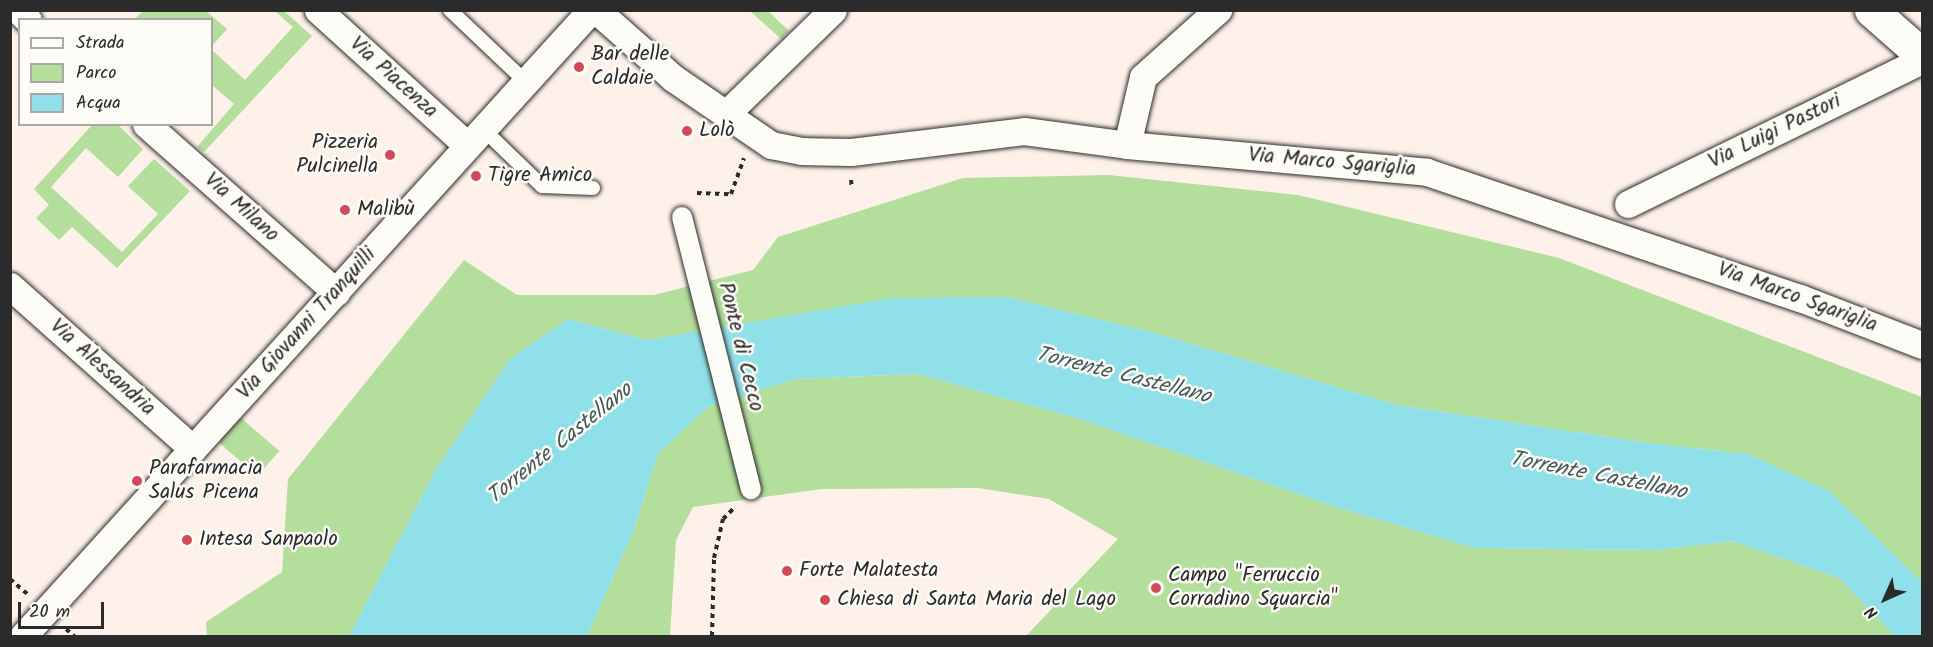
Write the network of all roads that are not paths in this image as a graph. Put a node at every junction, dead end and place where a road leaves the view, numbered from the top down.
1 (318, 10) edge
2 (450, 10) edge
3 (591, 10) edge
4 (596, 10) edge
5 (833, 10) edge
6 (1218, 10) edge
7 (1871, 10) edge
8 (1923, 55) edge
9 (1923, 60) edge
10 (526, 82) junction
11 (726, 114) junction
12 (148, 126) edge
13 (476, 138) junction
14 (1127, 145) junction
15 (593, 188) dead end
16 (1628, 204) dead end
17 (682, 217) dead end
18 (10, 286) edge
19 (336, 292) junction
20 (1923, 345) edge
21 (193, 449) junction
22 (751, 489) road end
23 (23, 636) edge

1 - 13 street, Via Piacenza
2 - 10 lane
3 - 10 street, Via Giovanni Tranquilli
4 - 11 street, Via Marco Sgariglia
5 - 11 street
6 - 14 street
7 - 8 main road
9 - 16 street, Via Luigi Pastori
10 - 13 street, Via Giovanni Tranquilli
11 - 14 street, Via Marco Sgariglia
12 - 19 street, Via Milano
13 - 15 lane
13 - 19 street, Via Giovanni Tranquilli
14 - 20 street, Via Marco Sgariglia
17 - 22 street, Ponte di Cecco
18 - 21 street, Via Alessandria
19 - 21 street, Via Giovanni Tranquilli
21 - 23 street, Via Giovanni Tranquilli

